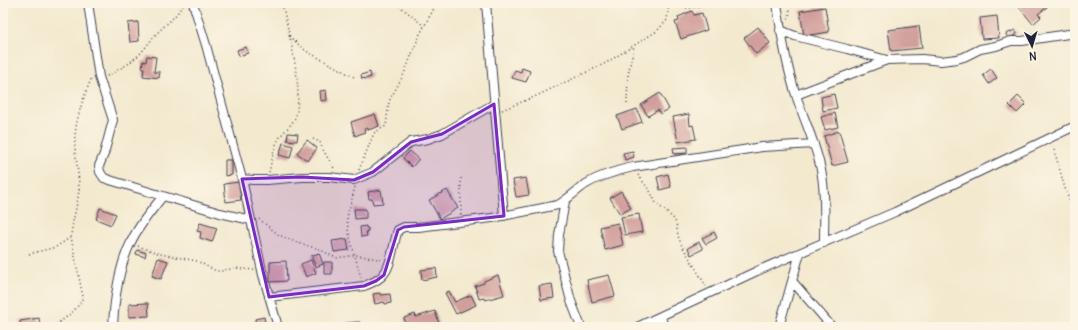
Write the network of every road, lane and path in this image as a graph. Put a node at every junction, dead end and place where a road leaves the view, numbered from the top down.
1 (88, 3) edge
2 (185, 3) edge
3 (193, 3) edge
4 (282, 3) edge
5 (396, 3) edge
6 (437, 3) edge
7 (486, 3) edge
8 (669, 3) edge
9 (706, 3) edge
10 (777, 3) edge
11 (790, 3) edge
12 (670, 6) junction
13 (424, 26) junction
14 (782, 31) junction
15 (1075, 34) edge
16 (289, 36) junction
17 (634, 46) junction
18 (887, 60) junction
19 (97, 66) junction
20 (354, 77) dead end
21 (100, 80) junction
22 (796, 95) junction
23 (627, 104) dead end
24 (495, 108) junction
25 (1075, 126) edge
26 (313, 138) dead end
27 (1050, 138) junction
28 (814, 144) junction
29 (632, 168) junction
30 (462, 178) dead end
31 (242, 179) junction
32 (340, 179) junction
33 (267, 180) junction
34 (356, 180) junction
35 (163, 196) junction
36 (565, 201) junction
37 (249, 210) junction
38 (504, 216) junction
39 (1075, 216) edge
40 (251, 220) junction
41 (460, 222) junction
42 (70, 237) junction
43 (130, 243) junction
44 (824, 243) junction
45 (800, 253) junction
46 (29, 254) dead end
47 (356, 255) junction
48 (390, 262) junction
49 (262, 271) junction
50 (793, 282) junction
51 (364, 286) junction
52 (711, 293) junction
53 (269, 297) junction
54 (661, 317) junction
55 (53, 327) edge
56 (114, 327) edge
57 (278, 327) edge
58 (581, 327) edge
59 (637, 327) edge
60 (664, 327) edge
61 (779, 327) edge
62 (832, 327) edge

1 - 19 street
2 - 21 path
3 - 31 street
4 - 16 path
5 - 13 path
6 - 13 path
7 - 24 street
8 - 12 path
9 - 12 path
10 - 14 street
11 - 14 path
12 - 17 path
13 - 34 path
14 - 18 street
14 - 22 street
15 - 18 street
16 - 20 path
16 - 33 path
17 - 23 path
17 - 24 path
18 - 22 street
19 - 21 street
19 - 42 path
21 - 35 street
22 - 28 street
24 - 34 street
24 - 38 street
25 - 27 street
26 - 32 path
27 - 39 path
27 - 44 street
28 - 29 street
28 - 44 street
29 - 36 street
29 - 52 path
30 - 41 path
31 - 33 street
31 - 37 street
32 - 33 street
32 - 34 street
34 - 47 path
35 - 40 street
35 - 43 street
36 - 38 street
36 - 58 street
37 - 40 street
37 - 47 path
38 - 41 street
40 - 49 street
41 - 48 street
42 - 46 path
42 - 55 path
43 - 49 path
43 - 56 street
44 - 45 street
45 - 50 street
45 - 52 street
47 - 48 path
47 - 51 path
48 - 51 street
49 - 53 street
50 - 61 street
50 - 62 street
51 - 53 street
52 - 54 street
53 - 57 street
54 - 59 street
54 - 60 street

